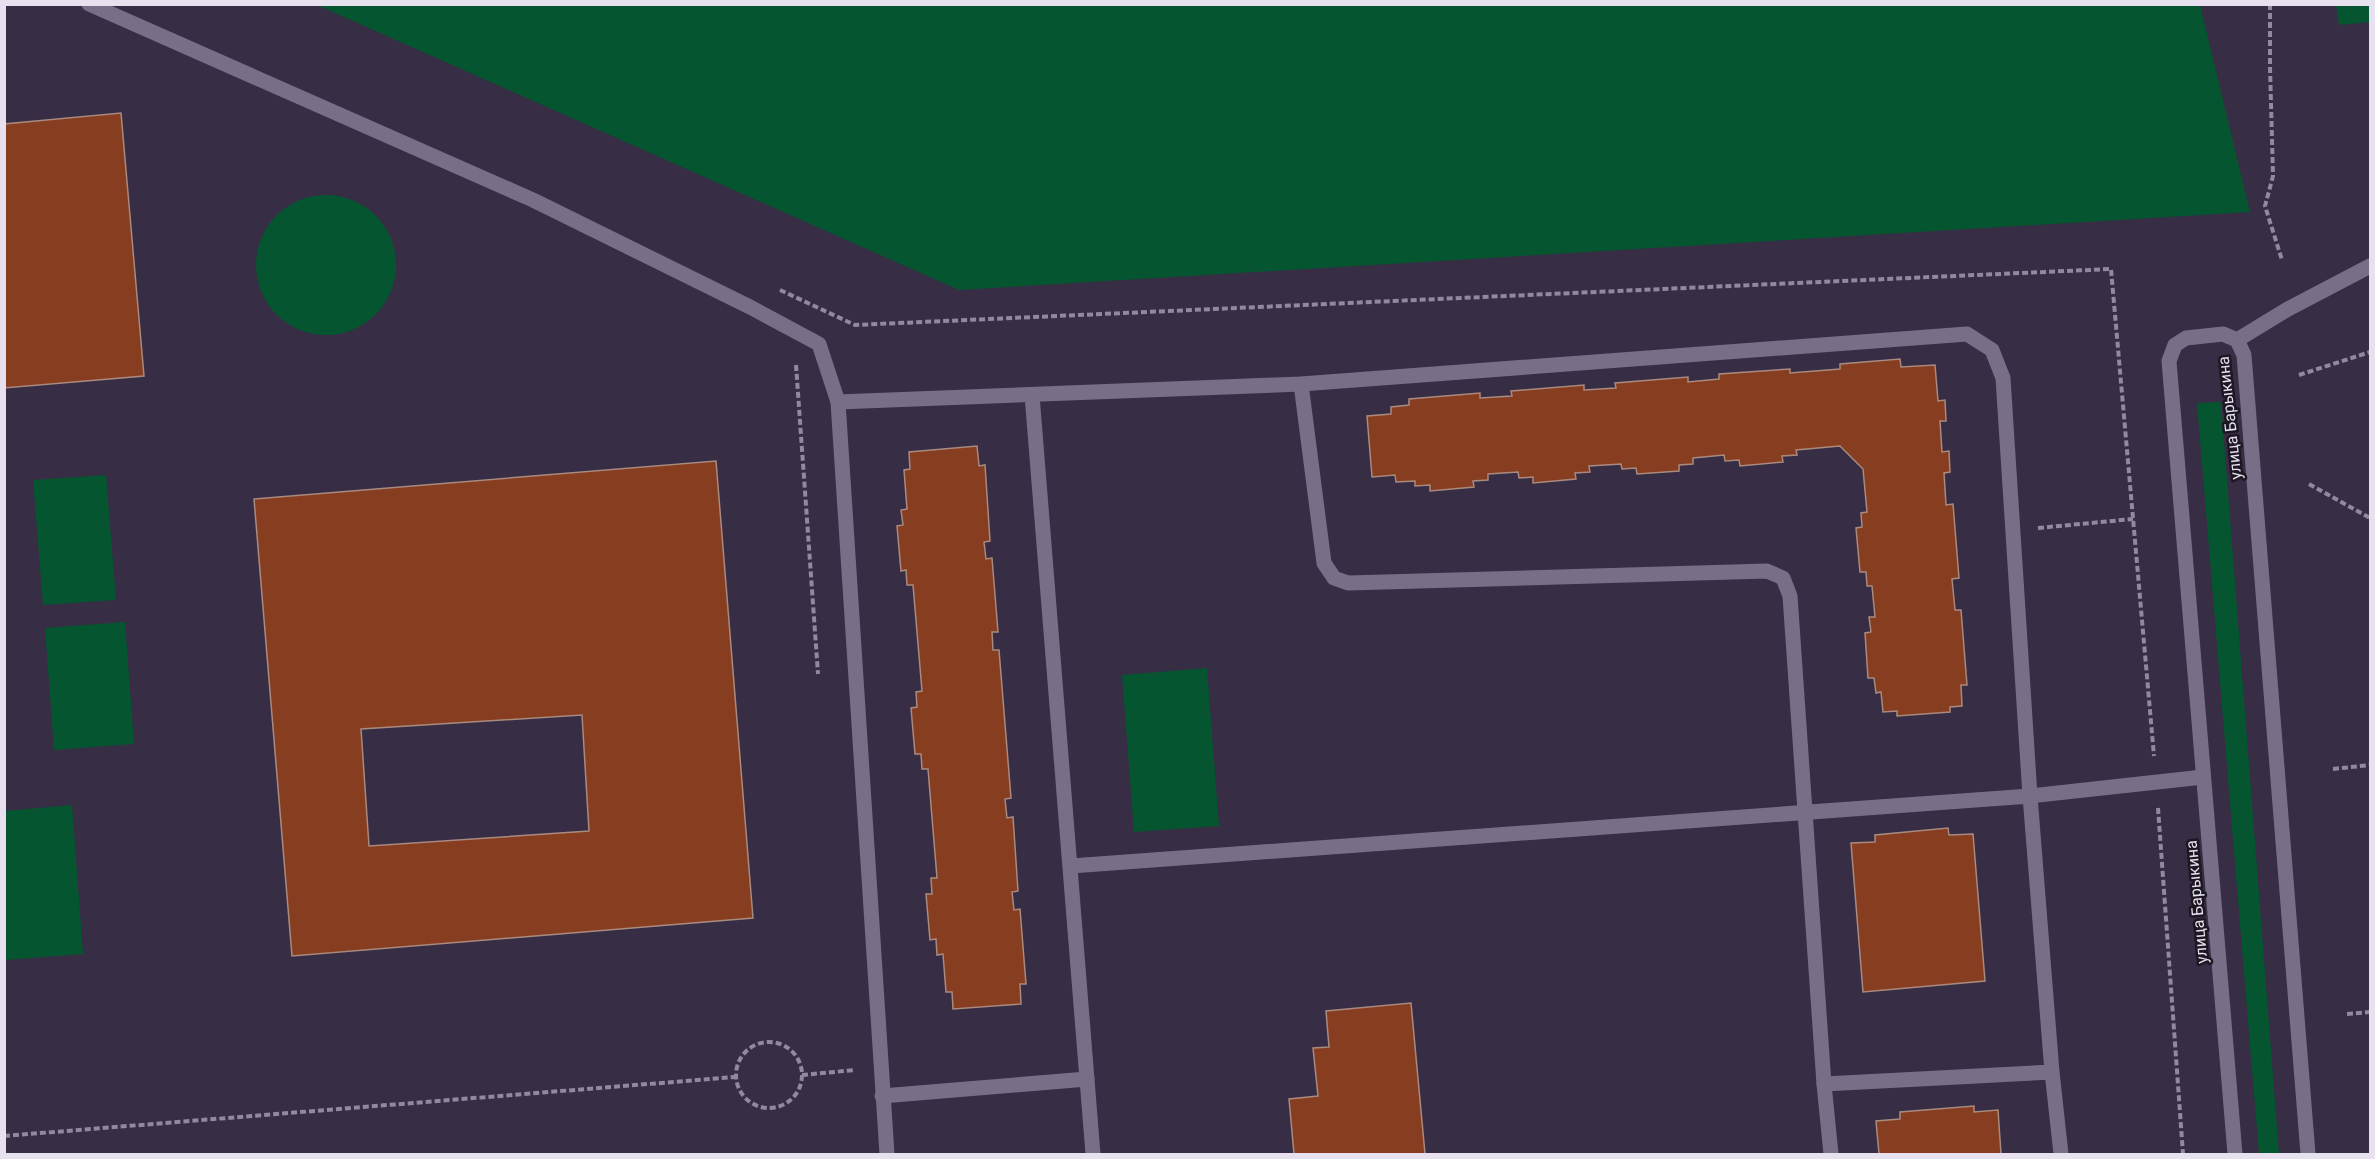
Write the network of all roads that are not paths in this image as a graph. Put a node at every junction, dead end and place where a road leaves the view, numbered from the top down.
1 (89, 4) edge
2 (2370, 266) edge
3 (2237, 340) junction
4 (1301, 384) junction
5 (1032, 395) junction
6 (838, 402) junction
7 (2204, 777) junction
8 (2030, 796) junction
9 (1806, 813) junction
10 (1071, 866) junction
11 (2052, 1072) junction
12 (1087, 1079) junction
13 (1824, 1084) junction
14 (882, 1096) junction
15 (887, 1155) edge
16 (1093, 1155) edge
17 (1831, 1155) edge
18 (2061, 1155) edge
19 (2235, 1155) edge
20 (2308, 1155) edge

1 - 6 street
2 - 3 street
3 - 7 street, улица Барыкина
3 - 20 street, улица Барыкина
4 - 5 street
4 - 8 street
4 - 9 street
5 - 6 street
5 - 10 street
6 - 14 street
7 - 8 street
7 - 19 street, улица Барыкина
8 - 9 street
8 - 11 street
9 - 10 street
9 - 13 street
10 - 12 street
11 - 13 street
11 - 18 street
12 - 14 street
12 - 16 street
13 - 17 street
14 - 15 street

